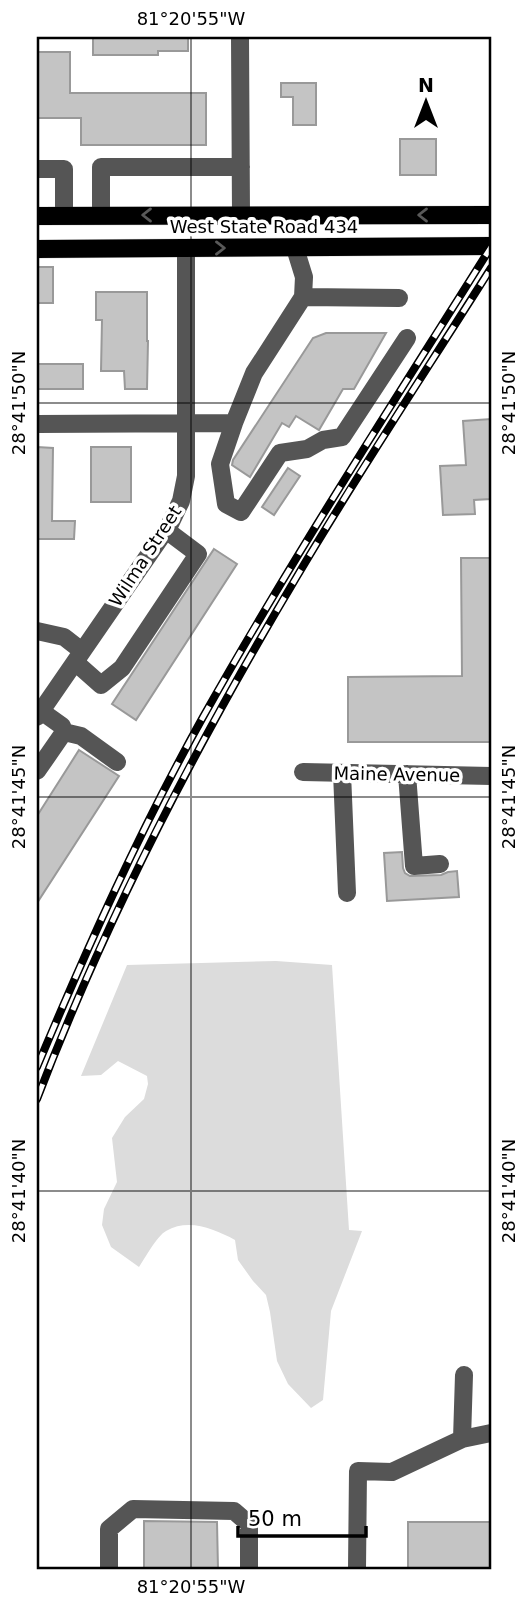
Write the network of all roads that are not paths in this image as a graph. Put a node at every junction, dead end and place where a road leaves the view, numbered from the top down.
1 (240, 37) edge
2 (241, 167) junction
3 (37, 169) edge
4 (64, 215) junction
5 (101, 215) junction
6 (242, 215) junction
7 (491, 215) edge
8 (37, 216) edge
9 (491, 246) edge
10 (186, 248) junction
11 (295, 248) junction
12 (37, 249) edge
13 (303, 297) junction
14 (399, 298) dead end
15 (407, 338) dead end
16 (234, 423) junction
17 (37, 424) edge
18 (186, 424) junction
19 (166, 530) junction
20 (37, 631) edge
21 (78, 657) junction
22 (39, 714) edge
23 (64, 732) junction
24 (117, 762) dead end
25 (37, 772) edge
26 (303, 772) dead end
27 (342, 773) junction
28 (407, 774) junction
29 (491, 776) edge
30 (440, 864) dead end
31 (347, 893) dead end
32 (464, 1375) dead end
33 (491, 1433) edge
34 (462, 1439) junction
35 (109, 1569) edge
36 (249, 1569) edge
37 (357, 1569) edge

1 - 2 street
2 - 5 street
2 - 6 street
3 - 4 street
4 - 5 main road, West State Road 434
4 - 8 main road, West State Road 434
6 -> 5 main road, West State Road 434
7 -> 6 main road, West State Road 434
9 - 11 main road, West State Road 434
10 -> 11 main road, West State Road 434
10 - 12 main road, West State Road 434
10 - 18 street, Wilma Street
11 - 13 street
13 - 14 street
13 - 16 street
15 - 16 street
16 - 18 street
17 - 18 street
18 - 19 street, Wilma Street
19 - 21 street, Wilma Street
19 - 21 street
20 - 21 street
21 - 22 street, Wilma Street
22 - 23 street
23 - 24 street
23 - 25 street
26 - 27 street, Maine Avenue
27 - 28 street, Maine Avenue
27 - 31 street
28 - 29 street, Maine Avenue
28 - 30 street
32 - 34 street
33 - 34 street
34 - 37 street
35 - 36 street

